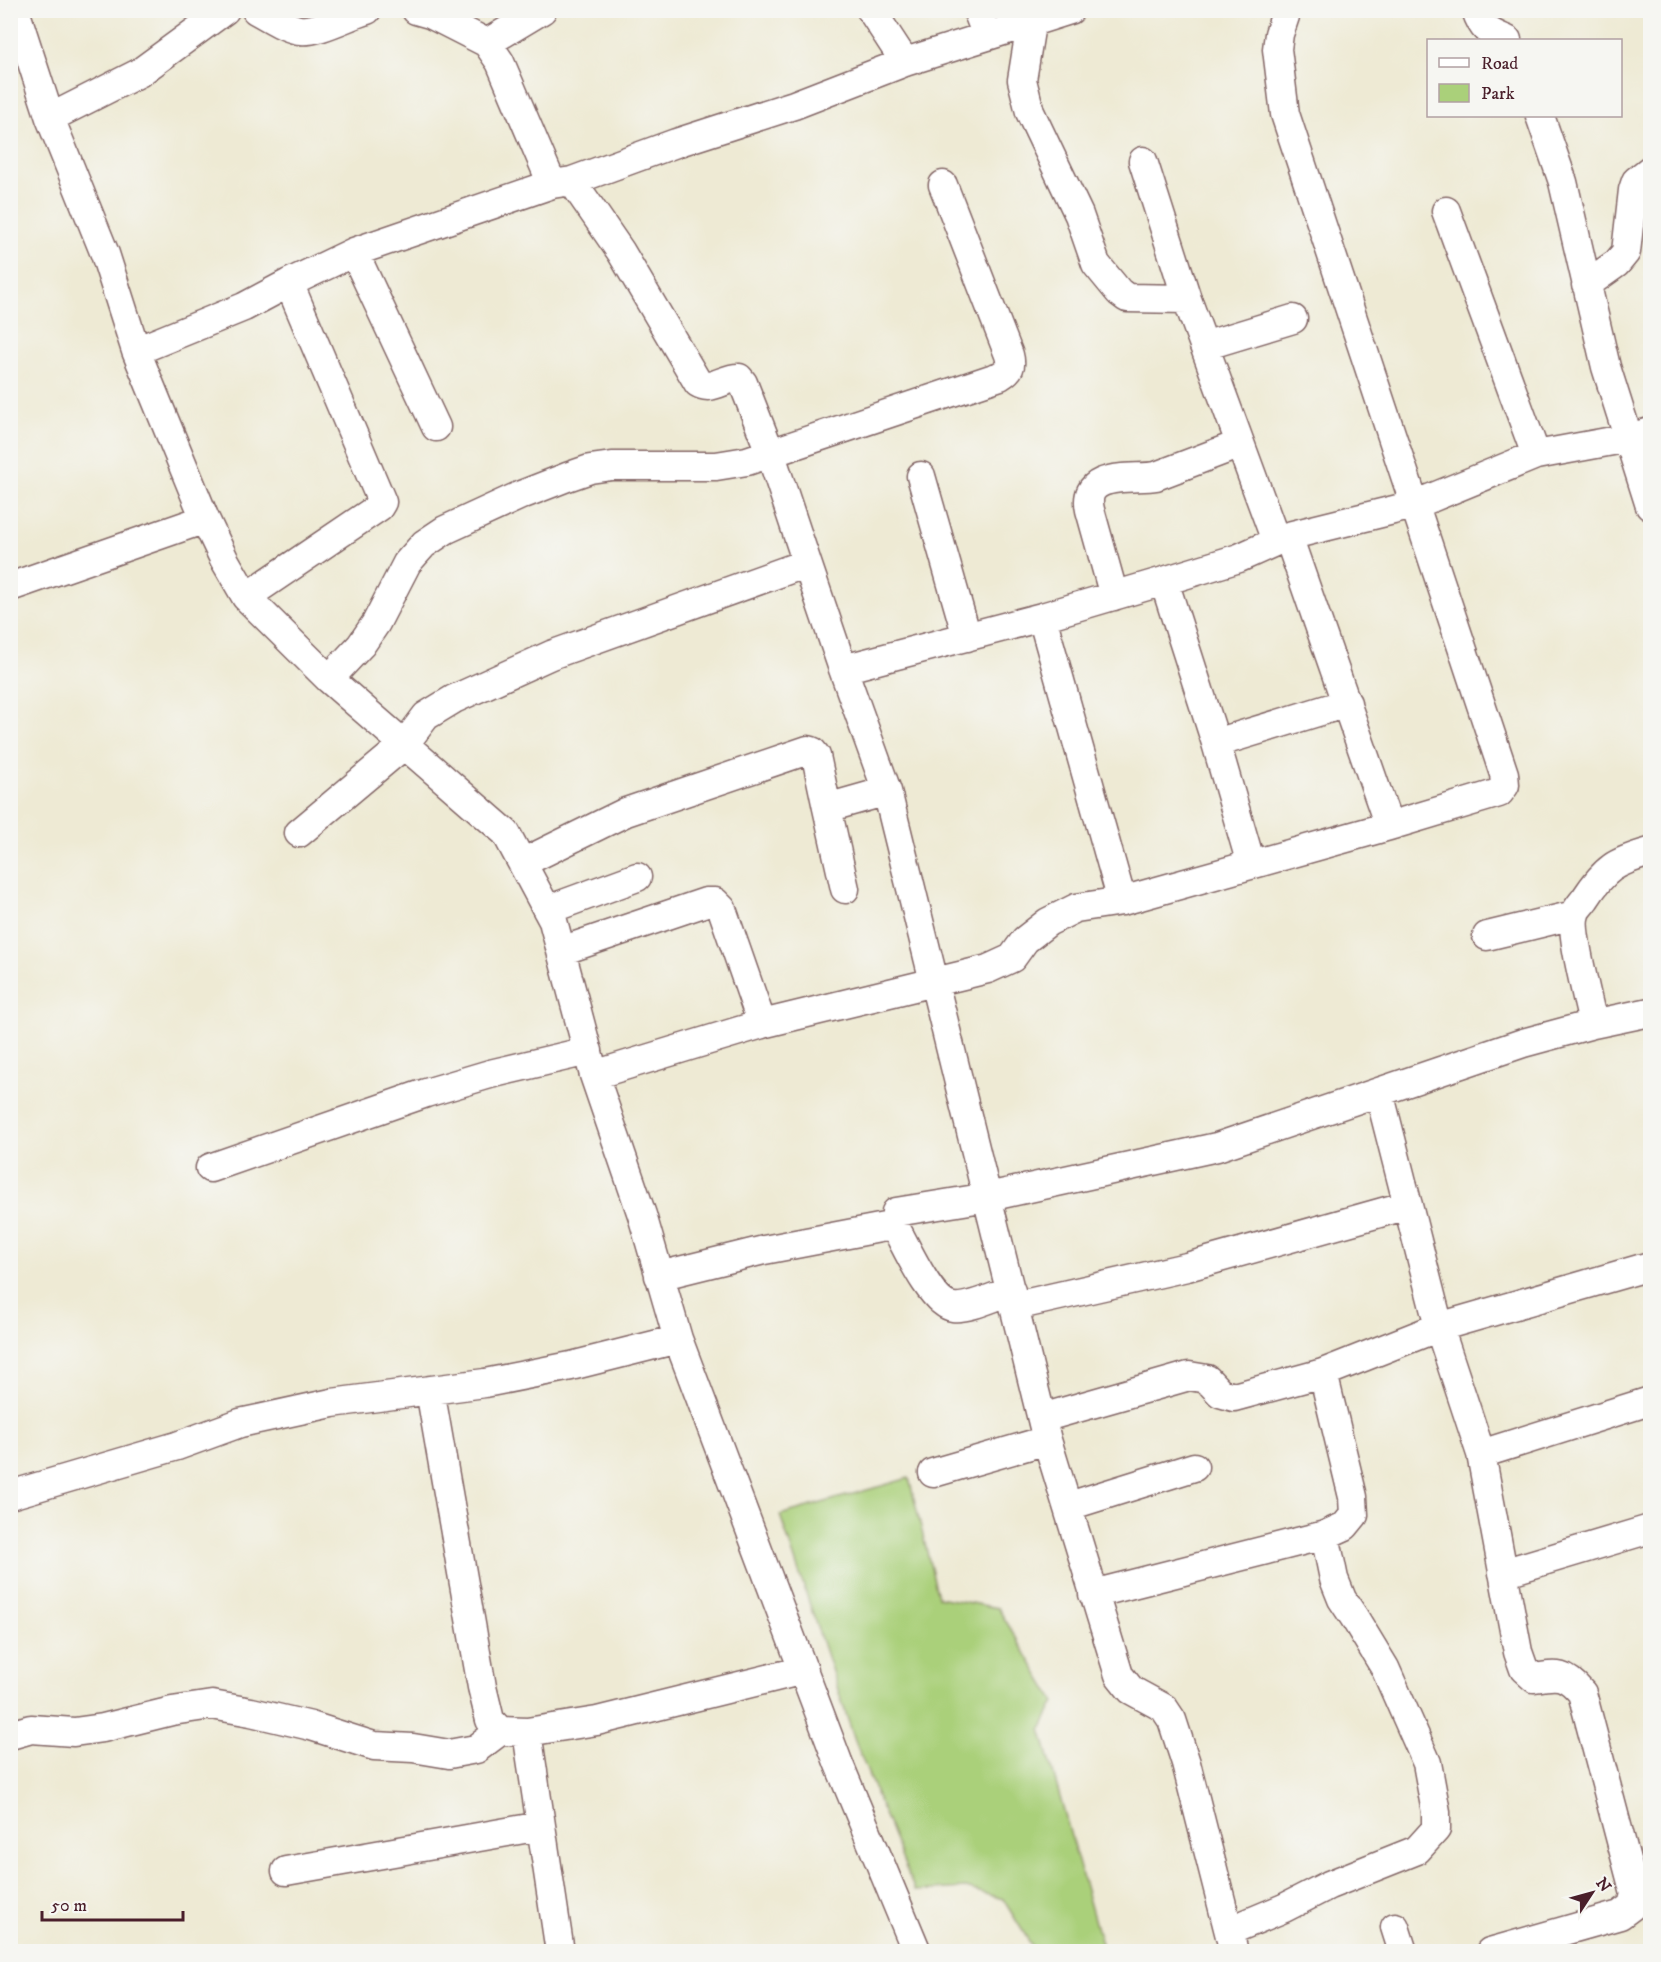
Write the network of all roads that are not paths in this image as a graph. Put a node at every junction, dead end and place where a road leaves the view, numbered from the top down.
1 (15, 10) edge
2 (225, 10) edge
3 (256, 10) edge
4 (367, 10) edge
5 (542, 10) edge
6 (871, 10) edge
7 (977, 10) edge
8 (1070, 10) edge
9 (1287, 10) edge
10 (1476, 10) edge
11 (425, 12) edge
12 (1031, 24) junction
13 (987, 36) junction
14 (1504, 39) edge
15 (487, 43) junction
16 (905, 62) junction
17 (1540, 117) edge
18 (50, 118) junction
19 (1143, 161) dead end
20 (1650, 170) edge
21 (562, 182) junction
22 (943, 185) dead end
23 (1446, 211) dead end
24 (354, 252) junction
25 (289, 283) junction
26 (1586, 285) junction
27 (1187, 300) junction
28 (1293, 319) dead end
29 (1204, 346) junction
30 (136, 351) junction
31 (436, 427) dead end
32 (1640, 435) edge
33 (1240, 444) junction
34 (770, 452) junction
35 (1536, 455) junction
36 (921, 476) dead end
37 (1414, 505) junction
38 (1650, 506) edge
39 (205, 519) junction
40 (1282, 538) junction
41 (807, 562) junction
42 (13, 579) edge
43 (1164, 581) junction
44 (1114, 596) junction
45 (246, 597) junction
46 (1042, 617) junction
47 (967, 637) junction
48 (843, 669) junction
49 (328, 679) junction
50 (1347, 703) junction
51 (1216, 743) junction
52 (404, 745) junction
53 (887, 791) junction
54 (827, 808) junction
55 (1389, 826) junction
56 (299, 833) dead end
57 (1650, 852) edge
58 (522, 862) junction
59 (1251, 864) junction
60 (637, 877) dead end
61 (845, 890) dead end
62 (1122, 901) junction
63 (547, 910) junction
64 (1574, 915) junction
65 (1487, 936) dead end
66 (561, 951) junction
67 (933, 983) junction
68 (1647, 1015) edge
69 (762, 1024) junction
70 (1593, 1024) junction
71 (591, 1063) junction
72 (1379, 1092) junction
73 (210, 1168) dead end
74 (988, 1197) junction
75 (1408, 1205) junction
76 (896, 1212) dead end
77 (1650, 1266) edge
78 (659, 1276) junction
79 (1013, 1299) junction
80 (1440, 1327) junction
81 (678, 1339) junction
82 (1323, 1373) junction
83 (430, 1390) junction
84 (1650, 1401) edge
85 (1045, 1429) junction
86 (1481, 1454) junction
87 (1194, 1467) dead end
88 (933, 1473) dead end
89 (10, 1495) edge
90 (1069, 1506) junction
91 (1650, 1529) edge
92 (1325, 1534) junction
93 (1503, 1573) junction
94 (1093, 1594) junction
95 (804, 1670) junction
96 (514, 1731) junction
97 (10, 1735) edge
98 (541, 1826) junction
99 (286, 1871) dead end
100 (1232, 1941) edge
101 (560, 1952) edge
102 (916, 1952) edge
103 (1490, 1952) edge

1 - 18 street
2 - 18 street
3 - 4 street
5 - 15 street
6 - 16 street
7 - 13 street
8 - 12 street
9 - 37 street
10 - 14 street
11 - 15 street
12 - 13 street
12 - 27 street
13 - 16 street
15 - 21 street
16 - 21 street
17 - 26 street
18 - 30 street
19 - 27 street
20 - 26 street
21 - 24 street
21 - 34 street
22 - 34 street
23 - 35 street
24 - 25 street
24 - 31 street
25 - 30 street
25 - 45 street
26 - 32 street
27 - 29 street
28 - 29 street
29 - 33 street
30 - 39 street
32 - 35 street
32 - 38 street
33 - 40 street
33 - 44 street
34 - 41 street
34 - 49 street
35 - 37 street
36 - 47 street
37 - 40 street
37 - 55 street
39 - 42 street
39 - 45 street
40 - 43 street
40 - 50 street
41 - 48 street
41 - 52 street
43 - 44 street
43 - 51 street
44 - 46 street
45 - 49 street
46 - 47 street
46 - 62 street
47 - 48 street
48 - 53 street
49 - 52 street
50 - 51 street
50 - 55 street
51 - 59 street
52 - 56 street
52 - 58 street
53 - 54 street
53 - 67 street
54 - 58 street
54 - 61 street
55 - 59 street
57 - 64 street
58 - 63 street
59 - 62 street
60 - 63 street
62 - 67 street
63 - 66 street
64 - 65 street
64 - 70 street
66 - 69 street
66 - 71 street
67 - 69 street
67 - 74 street
68 - 70 street
69 - 71 street
70 - 72 street
71 - 73 street
71 - 78 street
72 - 74 street
72 - 75 street
74 - 76 street
74 - 79 street
75 - 79 street
75 - 80 street
77 - 80 street
78 - 79 street
78 - 81 street
79 - 85 street
80 - 82 street
80 - 86 street
81 - 83 street
81 - 95 street
82 - 85 street
82 - 92 street
83 - 89 street
83 - 96 street
84 - 86 street
85 - 88 street
85 - 90 street
86 - 93 street
87 - 90 street
90 - 94 street
91 - 93 street
92 - 94 street
92 - 100 street
93 - 103 street
94 - 100 street
95 - 96 street
95 - 102 street
96 - 97 street
96 - 98 street
98 - 99 street
98 - 101 street

